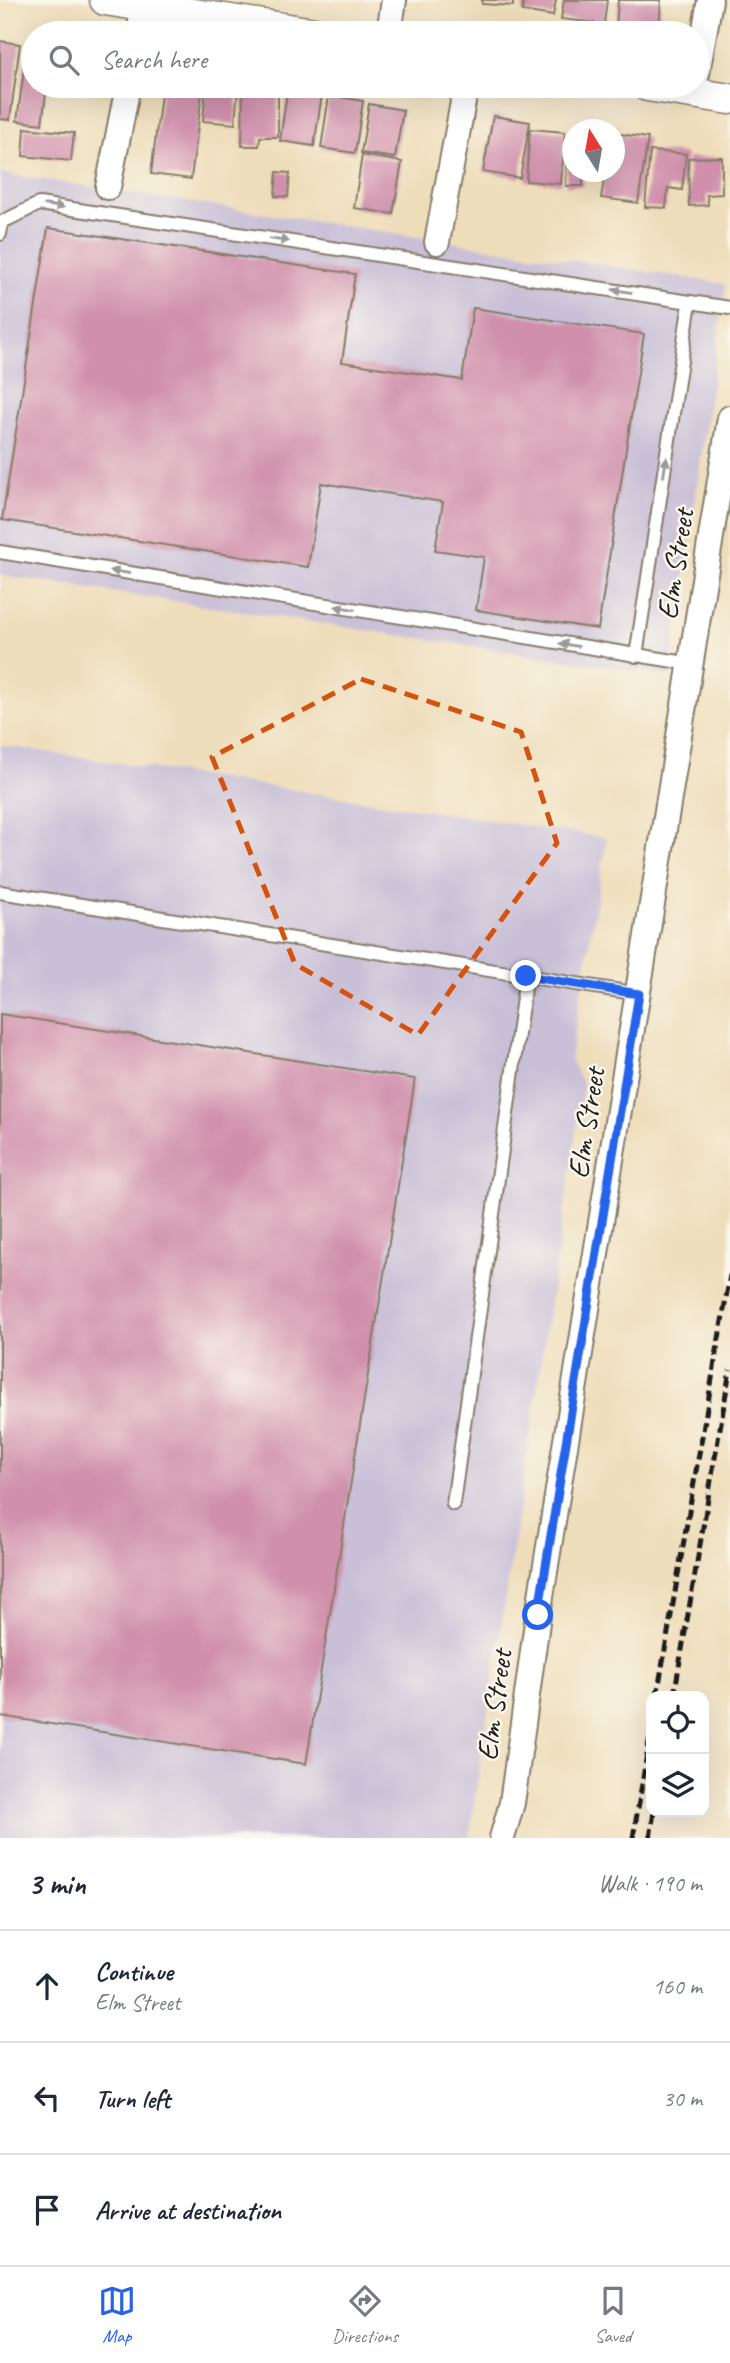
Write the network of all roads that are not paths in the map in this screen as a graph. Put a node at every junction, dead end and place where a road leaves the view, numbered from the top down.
1 (105, 0) edge
2 (394, 0) edge
3 (710, 0) edge
4 (141, 20) edge
5 (391, 21) edge
6 (706, 21) edge
7 (709, 90) edge
8 (126, 98) edge
9 (464, 98) edge
10 (730, 99) edge
11 (108, 187) dead end
12 (0, 233) edge
13 (435, 252) junction
14 (690, 302) junction
15 (730, 308) edge
16 (730, 418) edge
17 (0, 552) edge
18 (636, 656) junction
19 (692, 664) junction
20 (0, 892) edge
21 (526, 976) junction
22 (639, 994) junction
23 (453, 1504) dead end
24 (502, 1838) edge

1 - 4 street
2 - 5 street
3 - 6 street
7 - 10 street
8 - 11 street
9 - 13 street
12 -> 13 lane
14 -> 13 lane
14 - 15 lane
18 -> 14 lane, Elm Street
16 - 19 street, Elm Street
18 -> 17 lane
18 - 19 lane
19 - 22 street, Elm Street
20 - 21 lane
21 - 22 lane
21 - 23 lane
22 - 24 street, Elm Street

